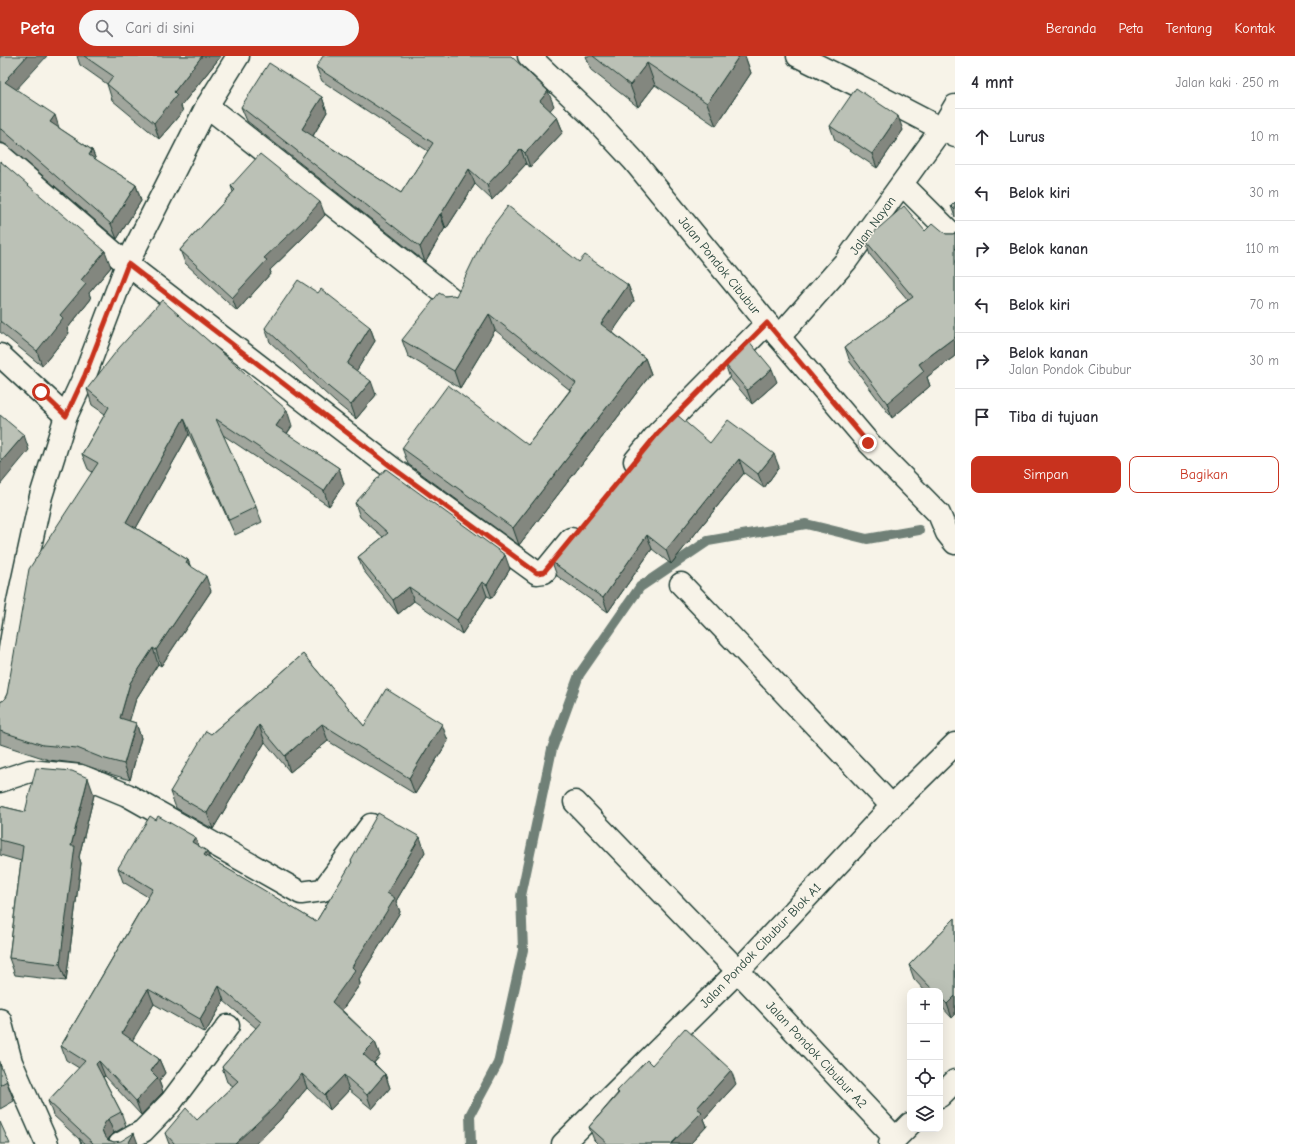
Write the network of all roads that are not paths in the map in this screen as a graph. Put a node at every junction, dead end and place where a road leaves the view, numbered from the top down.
1 (238, 56) edge
2 (529, 56) edge
3 (798, 56) edge
4 (207, 106) junction
5 (955, 106) edge
6 (948, 132) edge
7 (0, 155) edge
8 (902, 184) junction
9 (955, 238) edge
10 (128, 264) junction
11 (453, 300) edge
12 (773, 330) junction
13 (0, 355) edge
14 (66, 416) junction
15 (623, 475) edge
16 (947, 518) edge
17 (584, 524) edge
18 (955, 543) edge
19 (681, 584) dead end
20 (0, 707) edge
21 (955, 744) edge
22 (0, 781) edge
23 (575, 802) dead end
24 (892, 806) junction
25 (371, 825) edge
26 (738, 971) junction
27 (0, 1020) edge
28 (228, 1026) dead end
29 (955, 1082) edge
30 (943, 1093) edge
31 (898, 1136) edge
32 (47, 1144) edge
33 (120, 1144) edge
34 (563, 1144) edge

1 - 4 street
2 - 12 street, Jalan Pondok Cibubur
3 - 6 street
4 - 10 street
4 - 11 street
5 - 6 street, Jalan Nayan
6 - 8 street, Jalan Nayan
7 - 10 street
8 - 9 street
8 - 12 street, Jalan Nayan
10 - 14 street
10 - 17 street
12 - 15 street, Jalan Nayan
12 - 16 street, Jalan Pondok Cibubur
13 - 14 street
14 - 20 street
16 - 18 street, Jalan Pondok Cibubur
19 - 24 street
21 - 24 street, Jalan Pondok Cibubur Blok A1
22 - 25 street
23 - 26 street, Jalan Pondok Cibubur A2
24 - 26 street, Jalan Pondok Cibubur Blok A1
26 - 31 street, Jalan Pondok Cibubur A2
26 - 34 street, Jalan Pondok Cibubur Blok A1
27 - 32 street
28 - 33 street
29 - 30 street

